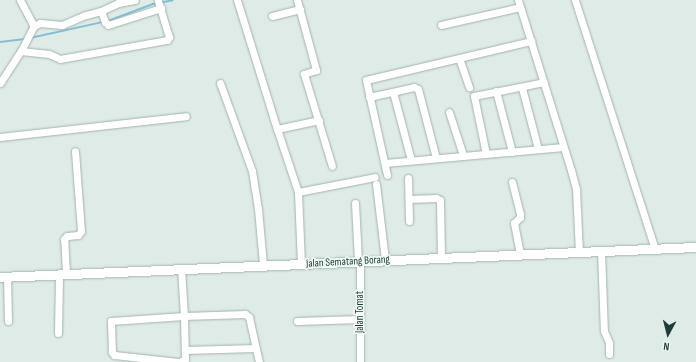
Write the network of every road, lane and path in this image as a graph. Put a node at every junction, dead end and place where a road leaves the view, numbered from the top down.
1 (20, 0) edge
2 (135, 0) edge
3 (237, 0) edge
4 (297, 0) edge
5 (575, 0) edge
6 (117, 1) edge
7 (519, 3) edge
8 (160, 5) edge
9 (300, 9) junction
10 (272, 16) dead end
11 (103, 17) junction
12 (440, 25) dead end
13 (32, 29) junction
14 (531, 41) junction
15 (21, 51) junction
16 (459, 58) junction
17 (544, 82) junction
18 (0, 83) edge
19 (220, 83) dead end
20 (469, 87) dead end
21 (522, 88) junction
22 (393, 92) junction
23 (496, 92) junction
24 (369, 97) junction
25 (449, 112) dead end
26 (186, 116) dead end
27 (319, 120) junction
28 (277, 129) junction
29 (0, 136) edge
30 (563, 146) junction
31 (538, 149) junction
32 (75, 151) dead end
33 (512, 152) junction
34 (486, 154) junction
35 (463, 156) junction
36 (436, 158) junction
37 (410, 160) junction
38 (385, 163) junction
39 (332, 166) dead end
40 (387, 175) dead end
41 (408, 178) dead end
42 (512, 182) dead end
43 (298, 192) junction
44 (409, 199) junction
45 (355, 204) dead end
46 (409, 221) dead end
47 (696, 247) edge
48 (655, 249) junction
49 (579, 252) junction
50 (520, 254) junction
51 (441, 257) junction
52 (601, 257) junction
53 (385, 260) junction
54 (359, 261) junction
55 (263, 264) junction
56 (301, 264) junction
57 (181, 268) junction
58 (63, 273) junction
59 (3, 277) edge
60 (184, 316) junction
61 (360, 319) junction
62 (8, 321) dead end
63 (297, 321) dead end
64 (58, 333) dead end
65 (255, 348) junction
66 (185, 350) junction
67 (609, 354) dead end
68 (179, 362) edge
69 (259, 362) edge
70 (360, 362) edge

1 - 13 street
2 - 6 street
3 - 28 street
4 - 9 street
5 - 48 street
6 - 11 street
7 - 12 street
7 - 14 street
8 - 11 street
8 - 15 street
9 - 10 street
9 - 27 street
11 - 13 street
13 - 15 street
14 - 16 street
14 - 17 street
15 - 18 street
16 - 20 street
16 - 24 street
17 - 21 street
17 - 30 street
19 - 55 street
21 - 23 street
21 - 31 street
22 - 24 street
22 - 36 street
22 - 37 street
23 - 33 street
23 - 34 street
24 - 38 street
25 - 35 street
26 - 29 street
27 - 28 street
27 - 39 street
28 - 43 street
30 - 31 street
30 - 49 street
31 - 33 street
32 - 58 street
33 - 34 street
34 - 35 street
35 - 36 street
36 - 37 street
37 - 38 street
38 - 40 street
41 - 44 street
42 - 50 street
43 - 53 street
43 - 56 street
44 - 46 street
44 - 51 street
45 - 54 street, Jalan Tomat
47 - 48 street, Jalan Sematang Borang
48 - 52 street, Jalan Sematang Borang
49 - 50 street, Jalan Sematang Borang
49 - 52 street, Jalan Sematang Borang
50 - 51 street, Jalan Sematang Borang
51 - 53 street, Jalan Sematang Borang
52 - 67 street
53 - 54 street, Jalan Sematang Borang
54 - 56 street, Jalan Sematang Borang
54 - 61 street, Jalan Tomat
55 - 56 street, Jalan Sematang Borang
55 - 57 street, Jalan Sematang Borang
57 - 58 street, Jalan Sematang Borang
57 - 60 street
58 - 59 street, Jalan Sematang Borang
58 - 64 street
59 - 62 street
60 - 65 street
60 - 66 street
60 - 68 street
61 - 63 street
61 - 70 street, Jalan Tomat
65 - 66 street
65 - 69 street
66 - 68 street

